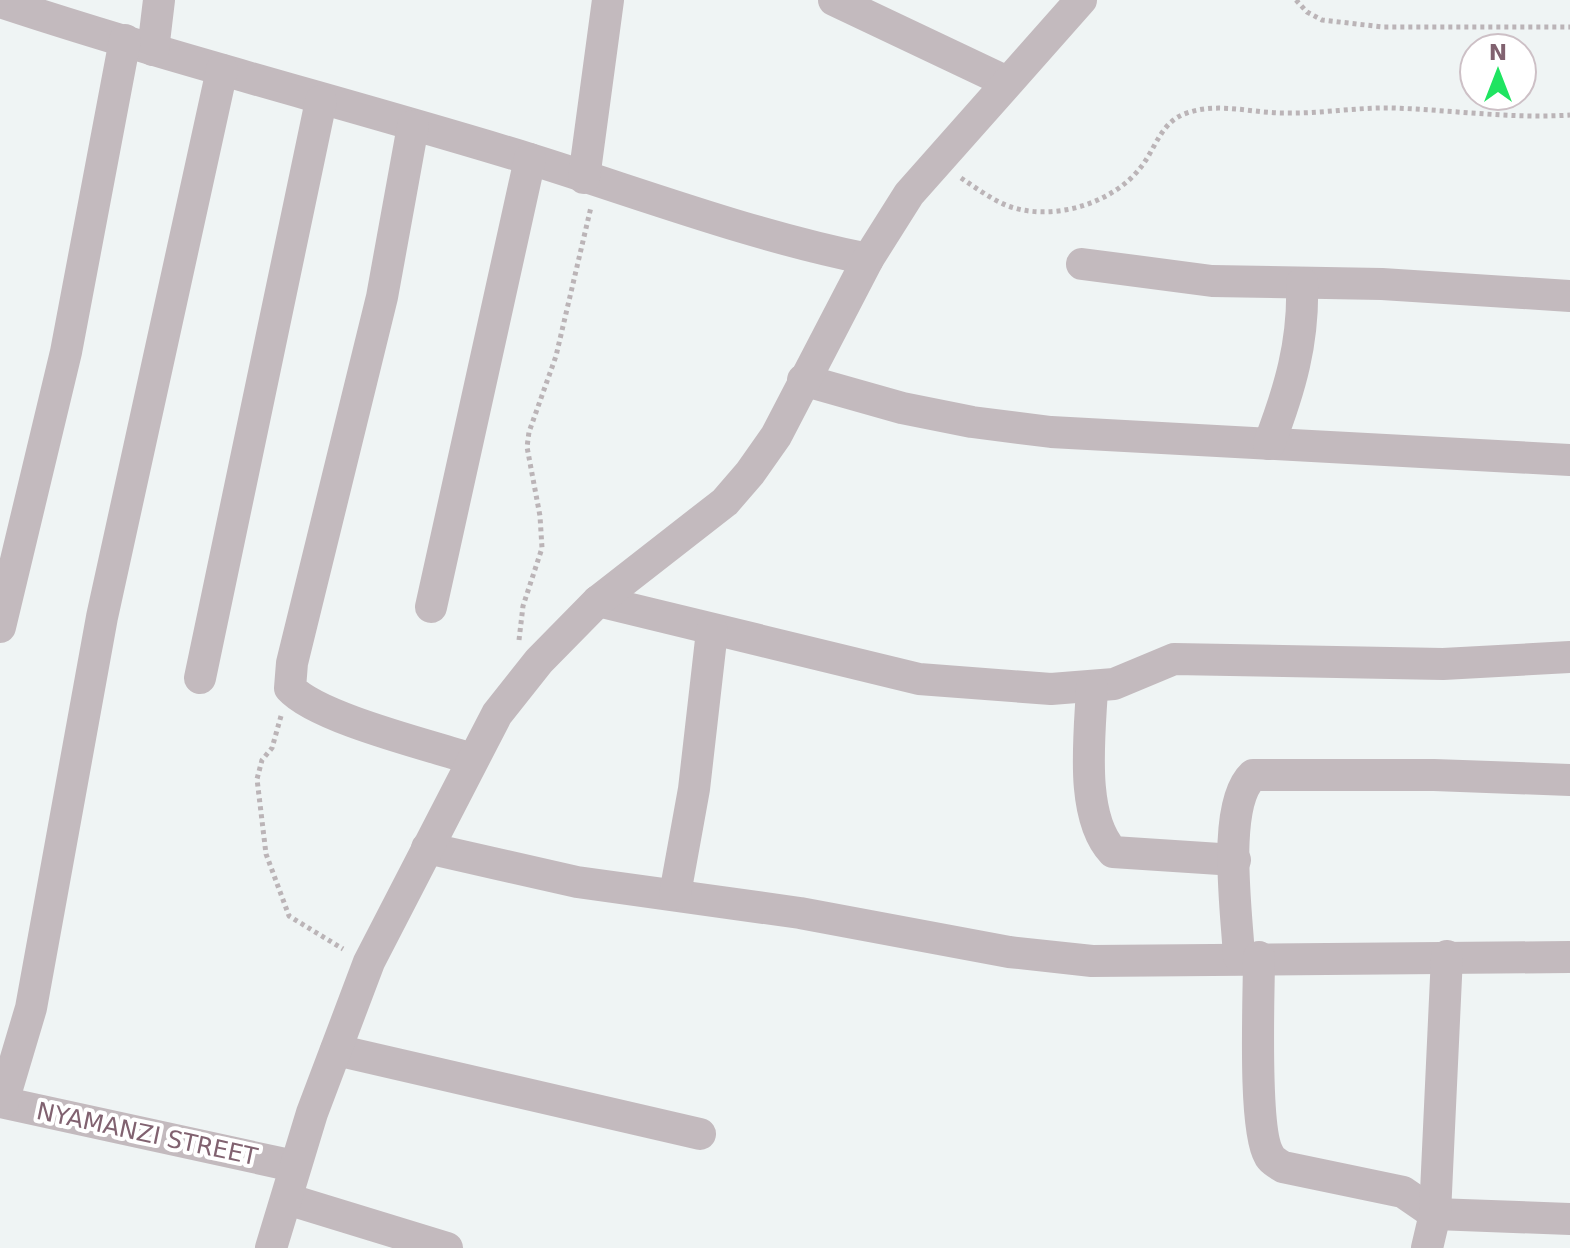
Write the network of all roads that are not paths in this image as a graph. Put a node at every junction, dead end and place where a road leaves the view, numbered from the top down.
1 (159, 0) edge
2 (608, 0) edge
3 (834, 0) edge
4 (1081, 0) edge
5 (0, 2) edge
6 (139, 45) junction
7 (222, 70) junction
8 (1007, 82) junction
9 (321, 101) junction
10 (413, 126) junction
11 (530, 159) junction
12 (592, 180) junction
13 (868, 259) junction
14 (1082, 264) dead end
15 (1302, 283) junction
16 (1570, 296) edge
17 (803, 380) junction
18 (1269, 444) junction
19 (1570, 460) edge
20 (598, 601) junction
21 (431, 607) dead end
22 (0, 627) edge
23 (712, 631) junction
24 (1570, 657) edge
25 (200, 678) dead end
26 (1092, 688) junction
27 (472, 759) junction
28 (1570, 780) edge
29 (427, 848) junction
30 (1235, 860) junction
31 (675, 894) junction
32 (1447, 956) junction
33 (1249, 957) junction
34 (1570, 957) edge
35 (336, 1050) junction
36 (2, 1102) edge
37 (700, 1134) dead end
38 (294, 1166) junction
39 (287, 1199) junction
40 (1435, 1214) junction
41 (1570, 1219) edge
42 (271, 1248) edge
43 (447, 1248) edge
44 (1427, 1248) edge

1 - 6 street
2 - 12 street
3 - 8 street
4 - 8 street
5 - 6 street
6 - 7 street
6 - 22 street
7 - 9 street
7 - 36 street
8 - 13 street
9 - 10 street
9 - 25 street
10 - 11 street
10 - 27 street
11 - 12 street
11 - 21 street
12 - 13 street
13 - 17 street
14 - 15 street
15 - 16 street
15 - 18 street
17 - 18 street
17 - 20 street
18 - 19 street
20 - 23 street
20 - 27 street
23 - 26 street
23 - 31 street
24 - 26 street
26 - 30 street
27 - 29 street
28 - 30 street
29 - 31 street
29 - 35 street
30 - 33 street
31 - 33 street
32 - 33 street
32 - 34 street
32 - 40 street
33 - 40 street
35 - 37 street
35 - 38 street
36 - 38 street, NYAMANZI STREET
38 - 39 street
39 - 42 street
39 - 43 street
40 - 41 street
40 - 44 street

